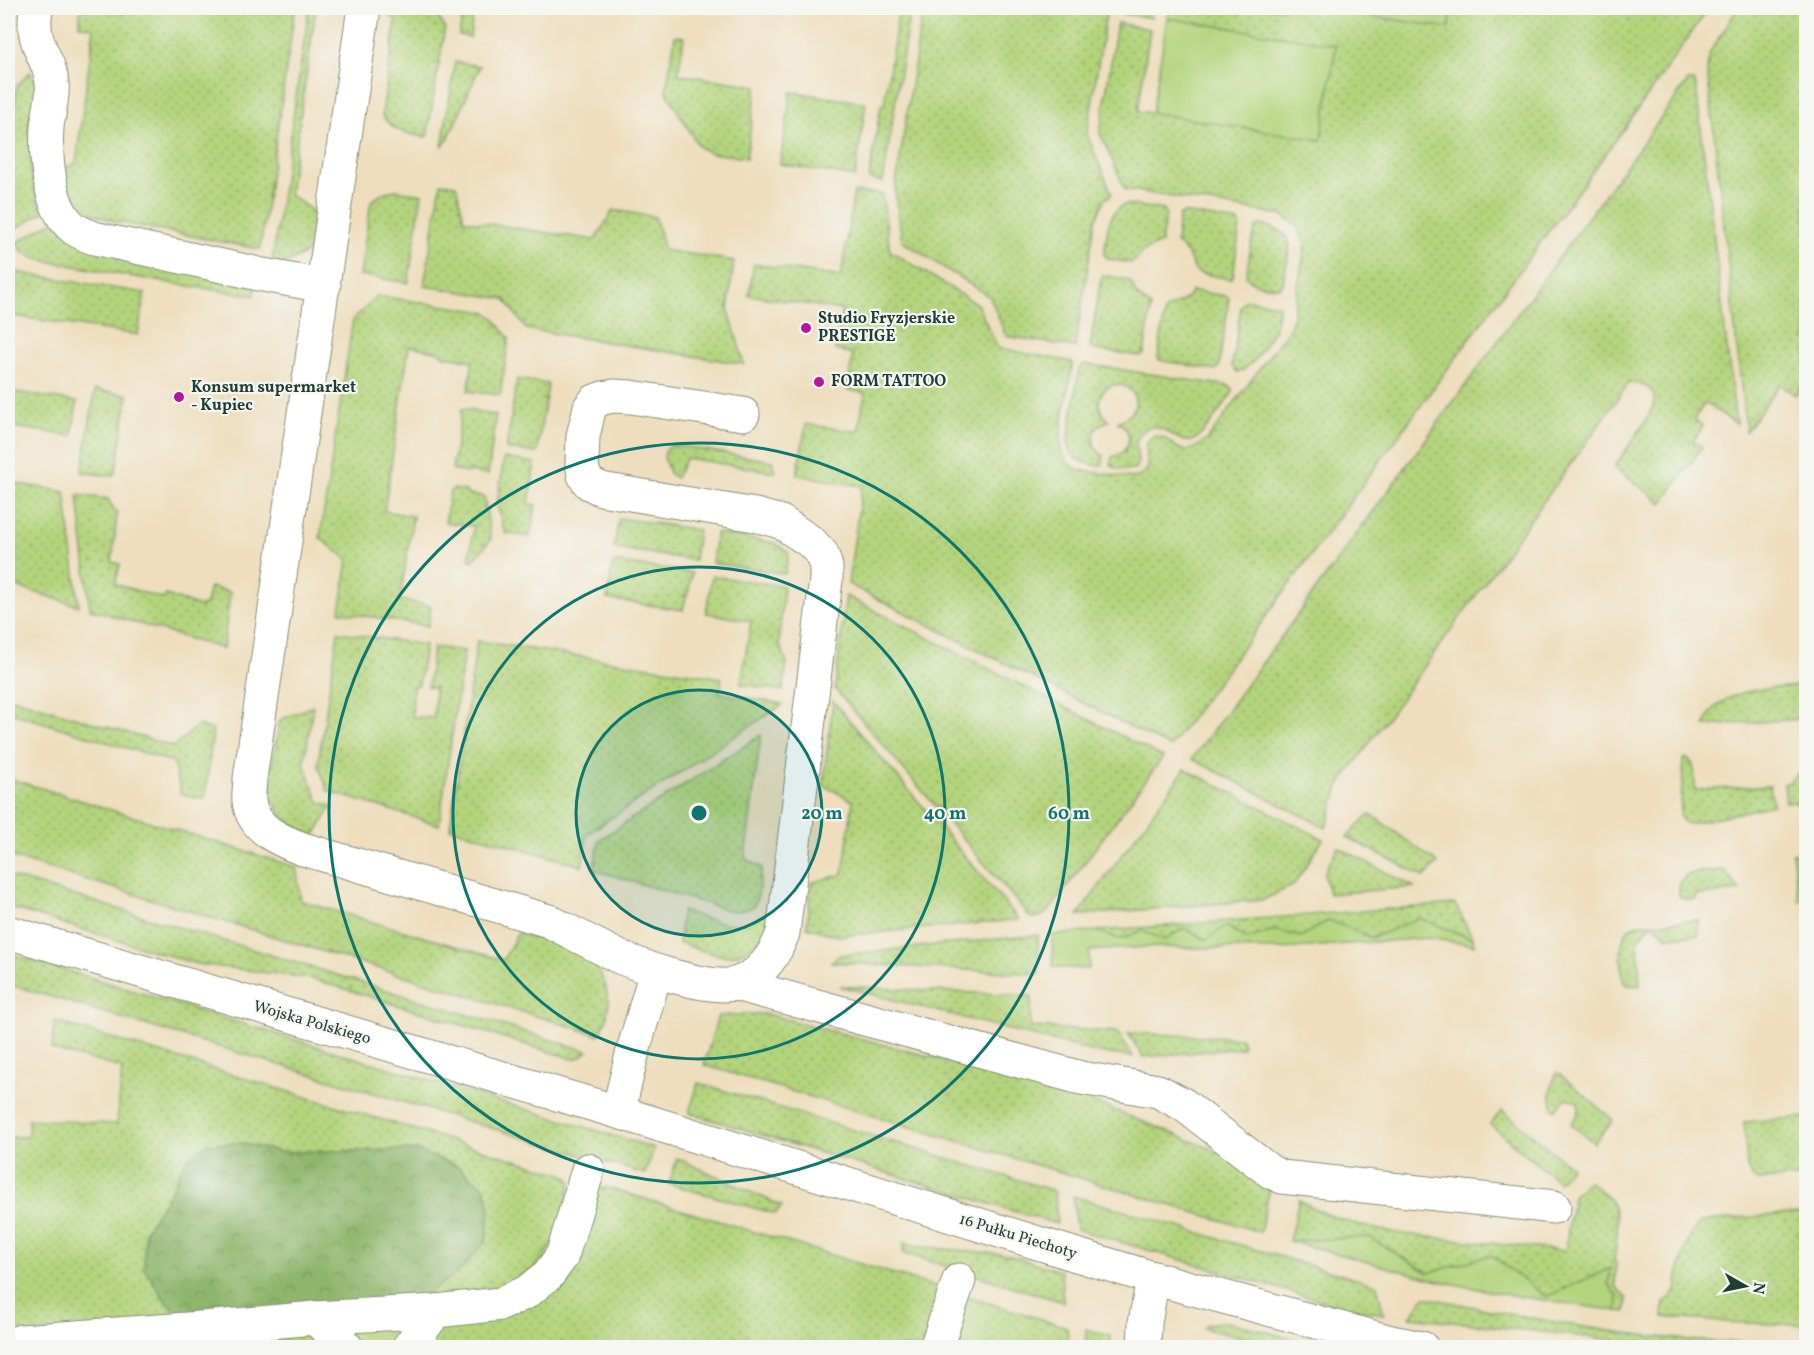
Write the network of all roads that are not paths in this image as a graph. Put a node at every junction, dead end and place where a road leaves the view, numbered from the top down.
1 (36, 8) edge
2 (364, 8) edge
3 (324, 286) junction
4 (743, 414) dead end
5 (8, 932) edge
6 (656, 971) junction
7 (736, 984) junction
8 (618, 1112) junction
9 (588, 1170) dead end
10 (1554, 1207) dead end
11 (1153, 1278) junction
12 (959, 1280) dead end
13 (436, 1311) junction
14 (315, 1318) junction
15 (206, 1337) edge
16 (105, 1341) edge
17 (8, 1345) edge
18 (347, 1347) edge
19 (408, 1347) edge
20 (936, 1347) edge
21 (1143, 1347) edge
22 (1422, 1347) edge

1 - 3 street
2 - 3 street
3 - 6 street
4 - 7 street
5 - 8 street, Wojska Polskiego
6 - 7 street
6 - 8 street
7 - 10 street
8 - 11 street, 16 Pułku Piechoty
9 - 13 street
11 - 21 street
11 - 22 street, 16 Pułku Piechoty
12 - 20 street
13 - 14 street
13 - 19 street
14 - 15 street
14 - 18 street
15 - 16 street
16 - 17 street

